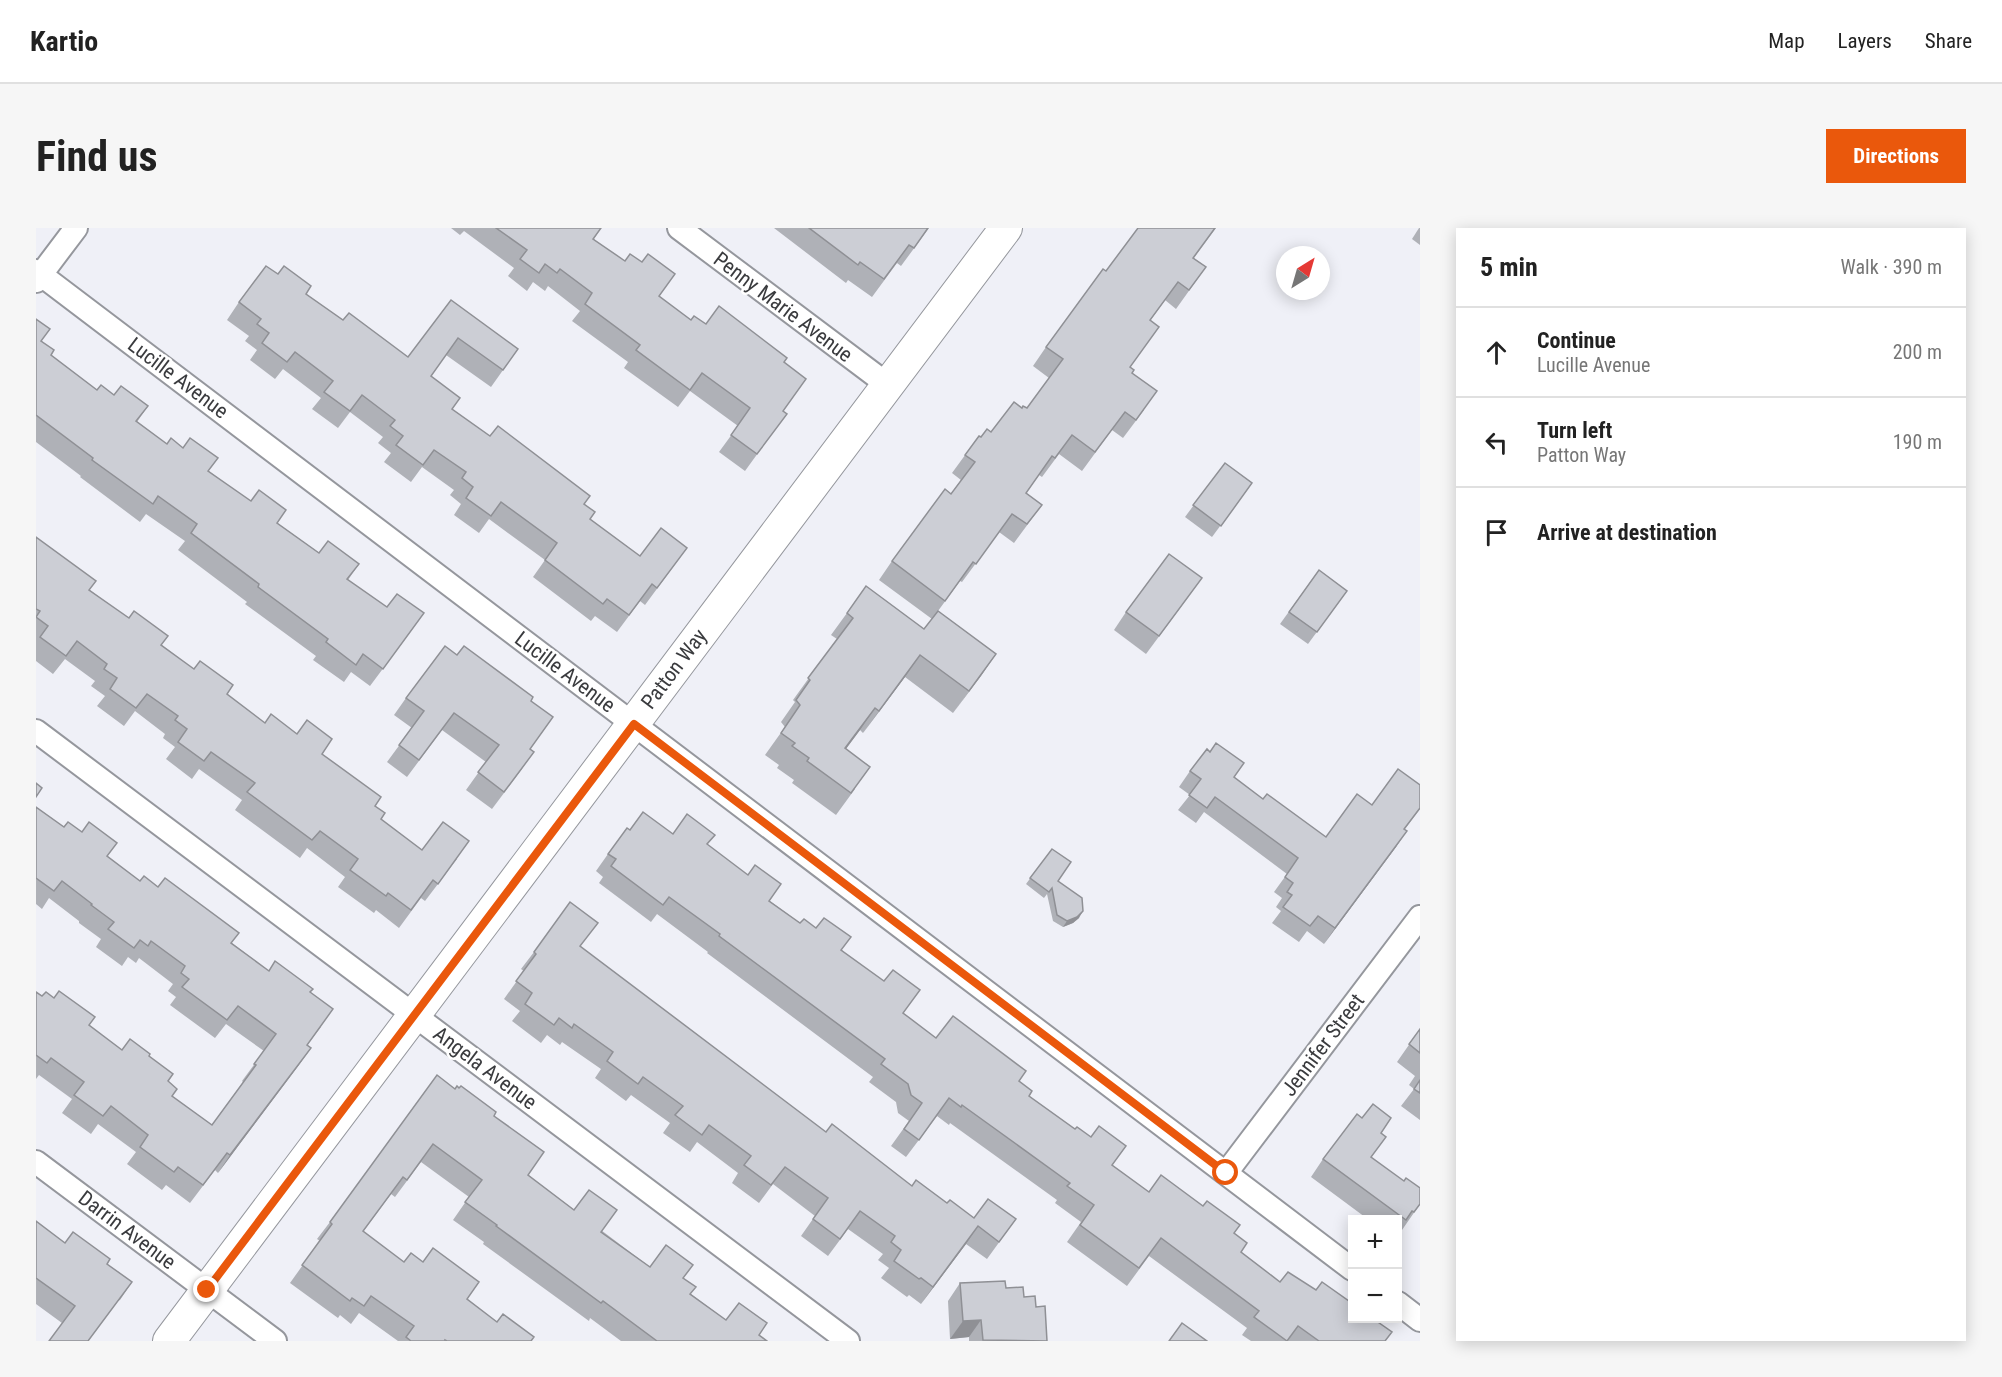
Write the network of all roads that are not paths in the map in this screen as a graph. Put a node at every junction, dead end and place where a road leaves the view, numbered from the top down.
1 (76, 228) edge
2 (679, 228) edge
3 (1006, 228) edge
4 (38, 275) edge
5 (888, 385) junction
6 (634, 724) junction
7 (36, 731) edge
8 (1420, 917) edge
9 (415, 1015) junction
10 (36, 1161) edge
11 (1226, 1173) junction
12 (1348, 1265) edge
13 (207, 1290) junction
14 (1402, 1306) edge
15 (1420, 1320) edge
16 (169, 1341) edge
17 (275, 1341) edge
18 (848, 1341) edge

1 - 4 street
2 - 5 street, Penny Marie Avenue
3 - 5 street, Patton Way
4 - 6 street, Lucille Avenue
5 - 6 street, Patton Way
6 - 9 street, Patton Way
6 - 11 street, Lucille Avenue
7 - 9 street, Angela Avenue
8 - 11 street, Jennifer Street
9 - 13 street, Patton Way
9 - 18 street, Angela Avenue
10 - 13 street, Darrin Avenue
11 - 12 street, Lucille Avenue
13 - 16 street, Patton Way
13 - 17 street, Darrin Avenue
14 - 15 street

